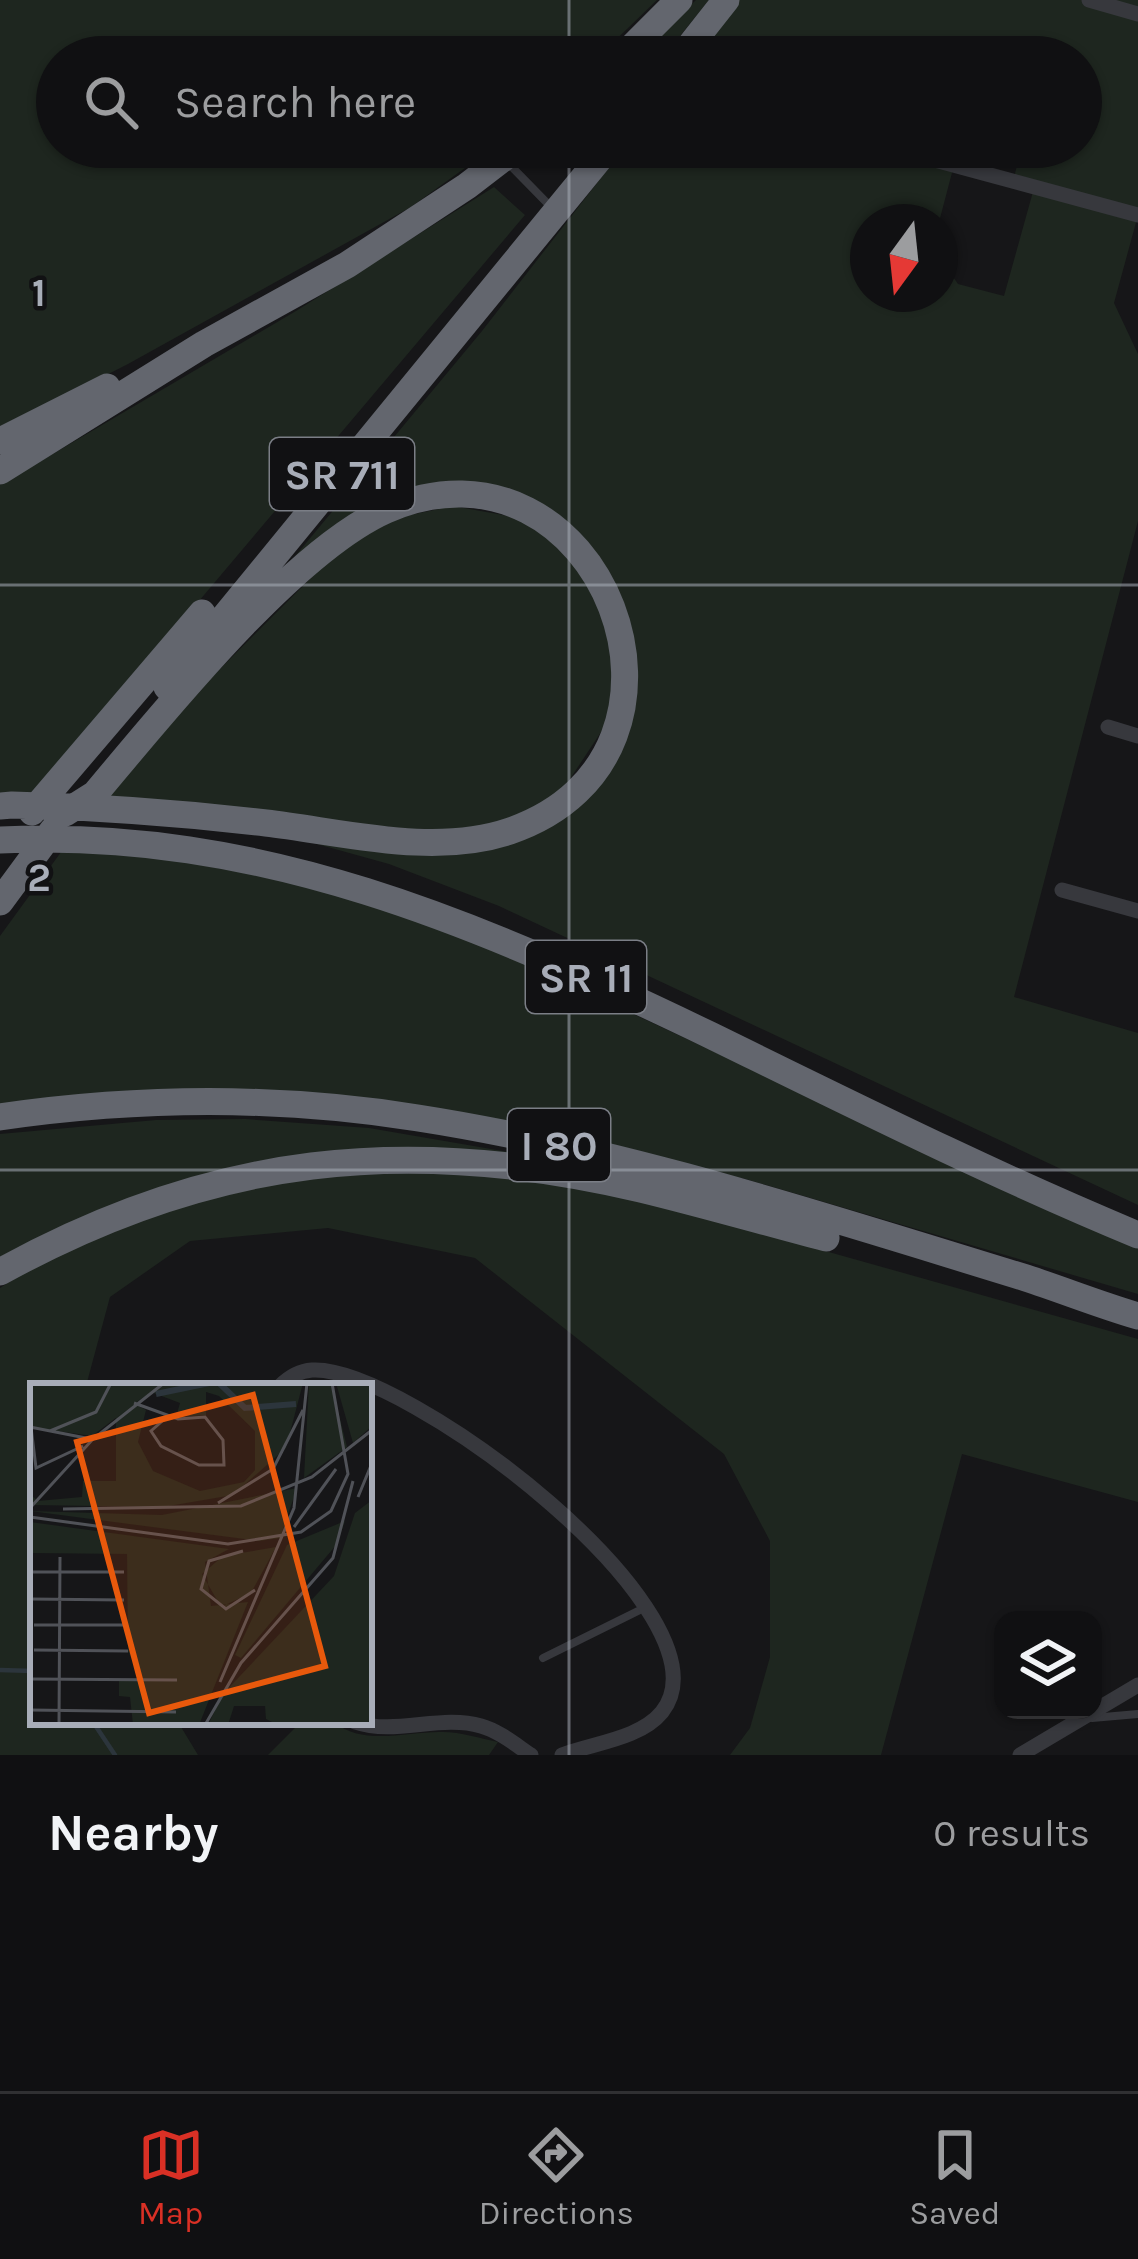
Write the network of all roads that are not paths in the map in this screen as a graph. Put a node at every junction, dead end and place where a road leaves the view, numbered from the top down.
1 (679, 0) edge
2 (726, 0) edge
3 (1089, 0) edge
4 (1138, 14) edge
5 (643, 36) edge
6 (697, 36) edge
7 (489, 168) edge
8 (522, 168) edge
9 (592, 168) edge
10 (967, 168) edge
11 (556, 212) junction
12 (1138, 215) edge
13 (204, 344) junction
14 (0, 440) edge
15 (0, 471) edge
16 (1108, 727) dead end
17 (122, 736) junction
18 (1138, 736) edge
19 (0, 806) edge
20 (0, 820) edge
21 (0, 844) edge
22 (1061, 890) dead end
23 (0, 902) edge
24 (1138, 911) edge
25 (0, 1117) edge
26 (1138, 1221) edge
27 (1138, 1235) edge
28 (0, 1272) edge
29 (1098, 1304) junction
30 (1138, 1316) edge
31 (285, 1383) edge
32 (363, 1383) edge
33 (372, 1387) edge
34 (645, 1607) junction
35 (543, 1658) dead end
36 (1138, 1685) edge
37 (1102, 1708) edge
38 (1138, 1714) edge
39 (1102, 1717) edge
40 (1084, 1719) edge
41 (369, 1725) edge
42 (1028, 1751) edge
43 (532, 1755) edge
44 (562, 1755) edge
45 (1053, 1755) edge

1 - 5 highway
2 - 6 highway
3 - 4 street
7 - 13 highway
8 - 11 lane
9 - 11 highway
10 - 12 street
11 - 17 highway
13 - 14 highway
13 - 15 highway
16 - 18 street
17 - 19 highway
17 - 21 highway
17 - 23 highway
20 - 26 highway
21 - 27 highway, SR 11
22 - 24 street
25 - 29 highway, I 80
28 - 29 highway
29 - 30 highway, I 80
31 - 32 street
33 - 34 street
34 - 35 lane
34 - 44 street
36 - 37 street
38 - 39 lane
40 - 42 street
41 - 43 street
42 - 45 street

